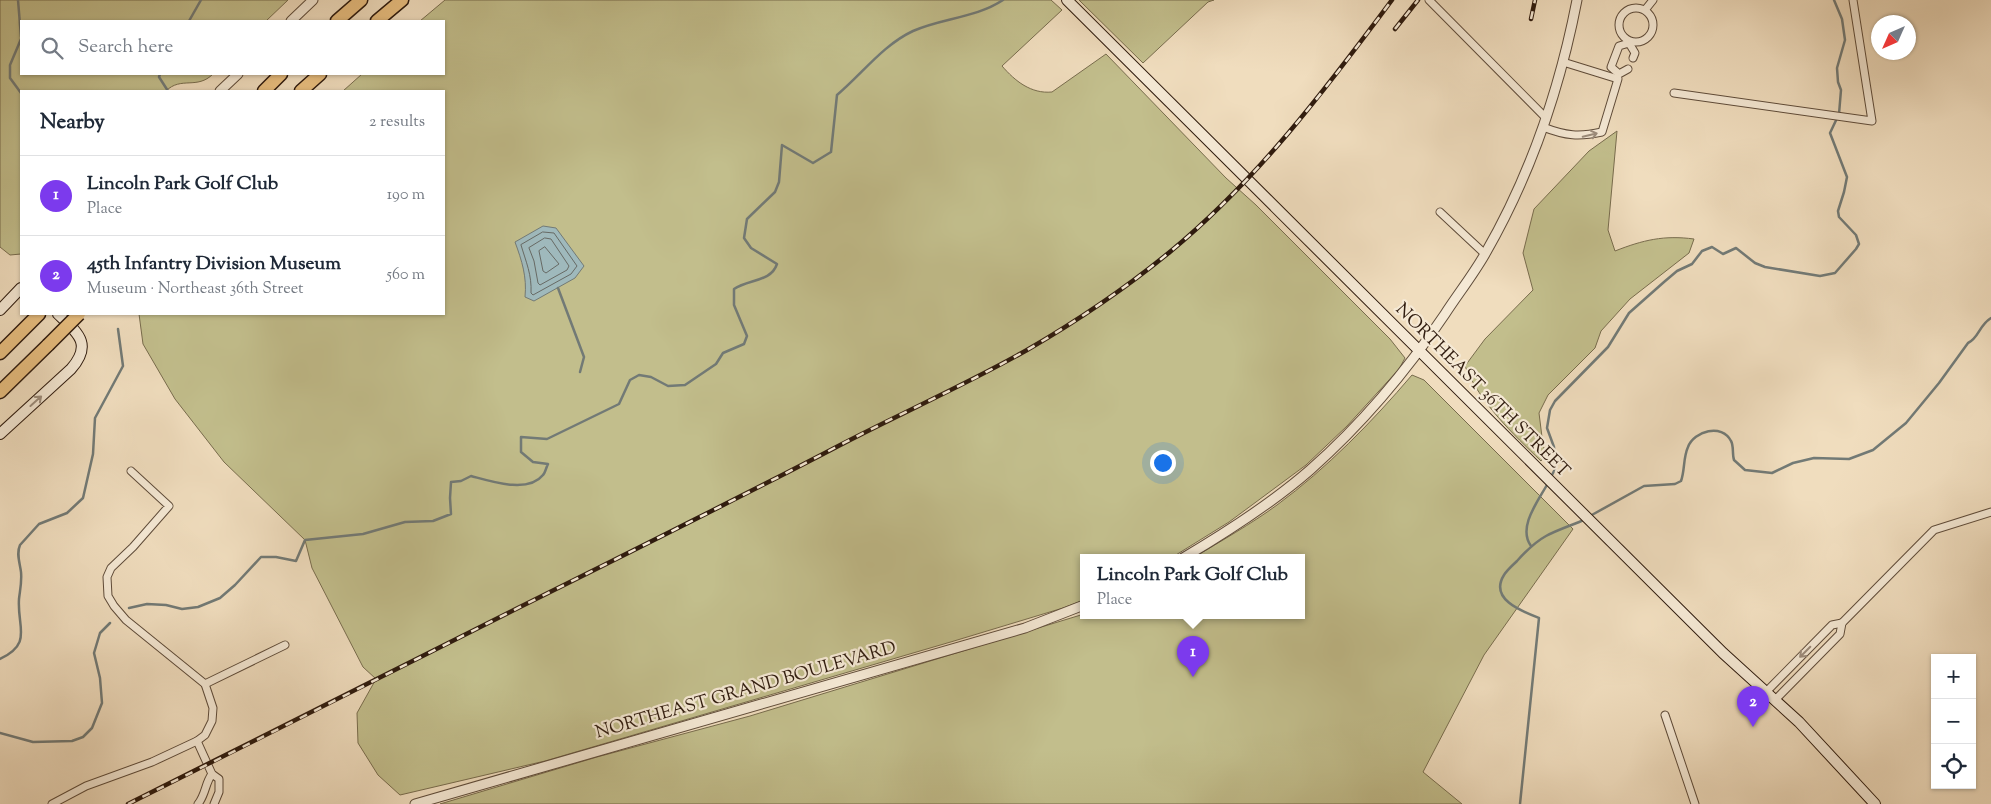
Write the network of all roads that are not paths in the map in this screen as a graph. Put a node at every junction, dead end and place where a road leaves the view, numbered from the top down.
1 (312, 0) edge
2 (349, 0) edge
3 (361, 0) edge
4 (402, 0) edge
5 (1067, 0) edge
6 (1429, 0) edge
7 (1577, 0) edge
8 (1654, 0) edge
9 (1853, 0) edge
10 (1645, 10) junction
11 (292, 20) edge
12 (335, 20) edge
13 (339, 20) edge
14 (378, 20) edge
15 (1629, 42) junction
16 (1633, 58) dead end
17 (1563, 62) junction
18 (1628, 70) dead end
19 (237, 75) edge
20 (280, 75) edge
21 (319, 75) edge
22 (1619, 77) junction
23 (221, 90) edge
24 (265, 90) edge
25 (302, 90) edge
26 (1674, 93) dead end
27 (1545, 122) junction
28 (1440, 212) dead end
29 (1485, 254) junction
30 (20, 289) edge
31 (0, 310) edge
32 (38, 315) edge
33 (59, 315) edge
34 (78, 315) edge
35 (1420, 351) junction
36 (0, 353) edge
37 (0, 392) edge
38 (0, 434) edge
39 (131, 471) dead end
40 (1991, 512) edge
41 (1189, 554) edge
42 (1080, 607) edge
43 (1842, 623) junction
44 (285, 645) dead end
45 (205, 684) junction
46 (1767, 691) junction
47 (1776, 699) junction
48 (1665, 715) dead end
49 (197, 741) junction
50 (212, 774) junction
51 (52, 804) edge
52 (198, 804) edge
53 (214, 804) edge
54 (415, 804) edge
55 (1695, 804) edge
56 (1875, 804) edge

1 - 11 street
2 - 12 highway
3 - 13 highway
4 - 14 highway
5 - 35 main road, NORTHEAST 36TH STREET
6 - 27 street
7 - 17 street
8 - 10 street
9 - 26 street
10 - 15 street
10 - 15 street
15 - 16 street
15 - 22 street
17 - 22 street
17 - 27 street
18 - 22 street
19 - 23 street
20 - 24 highway
21 - 25 highway
27 -> 22 street
27 - 29 street
28 - 29 street
29 - 35 street
30 - 31 main road
32 - 36 highway
38 -> 33 main road
34 - 37 highway, bridge
35 - 41 street
35 - 46 main road, NORTHEAST 36TH STREET
39 - 45 street
40 - 43 street
42 - 54 street, NORTHEAST GRAND BOULEVARD
43 -> 46 street
43 - 47 street
44 - 45 street
45 - 49 street
46 - 47 main road, NORTHEAST 36TH STREET
47 - 56 main road, NORTHEAST 36TH STREET
48 - 55 street
49 - 50 street
49 - 51 street
50 - 52 street
50 - 53 street

